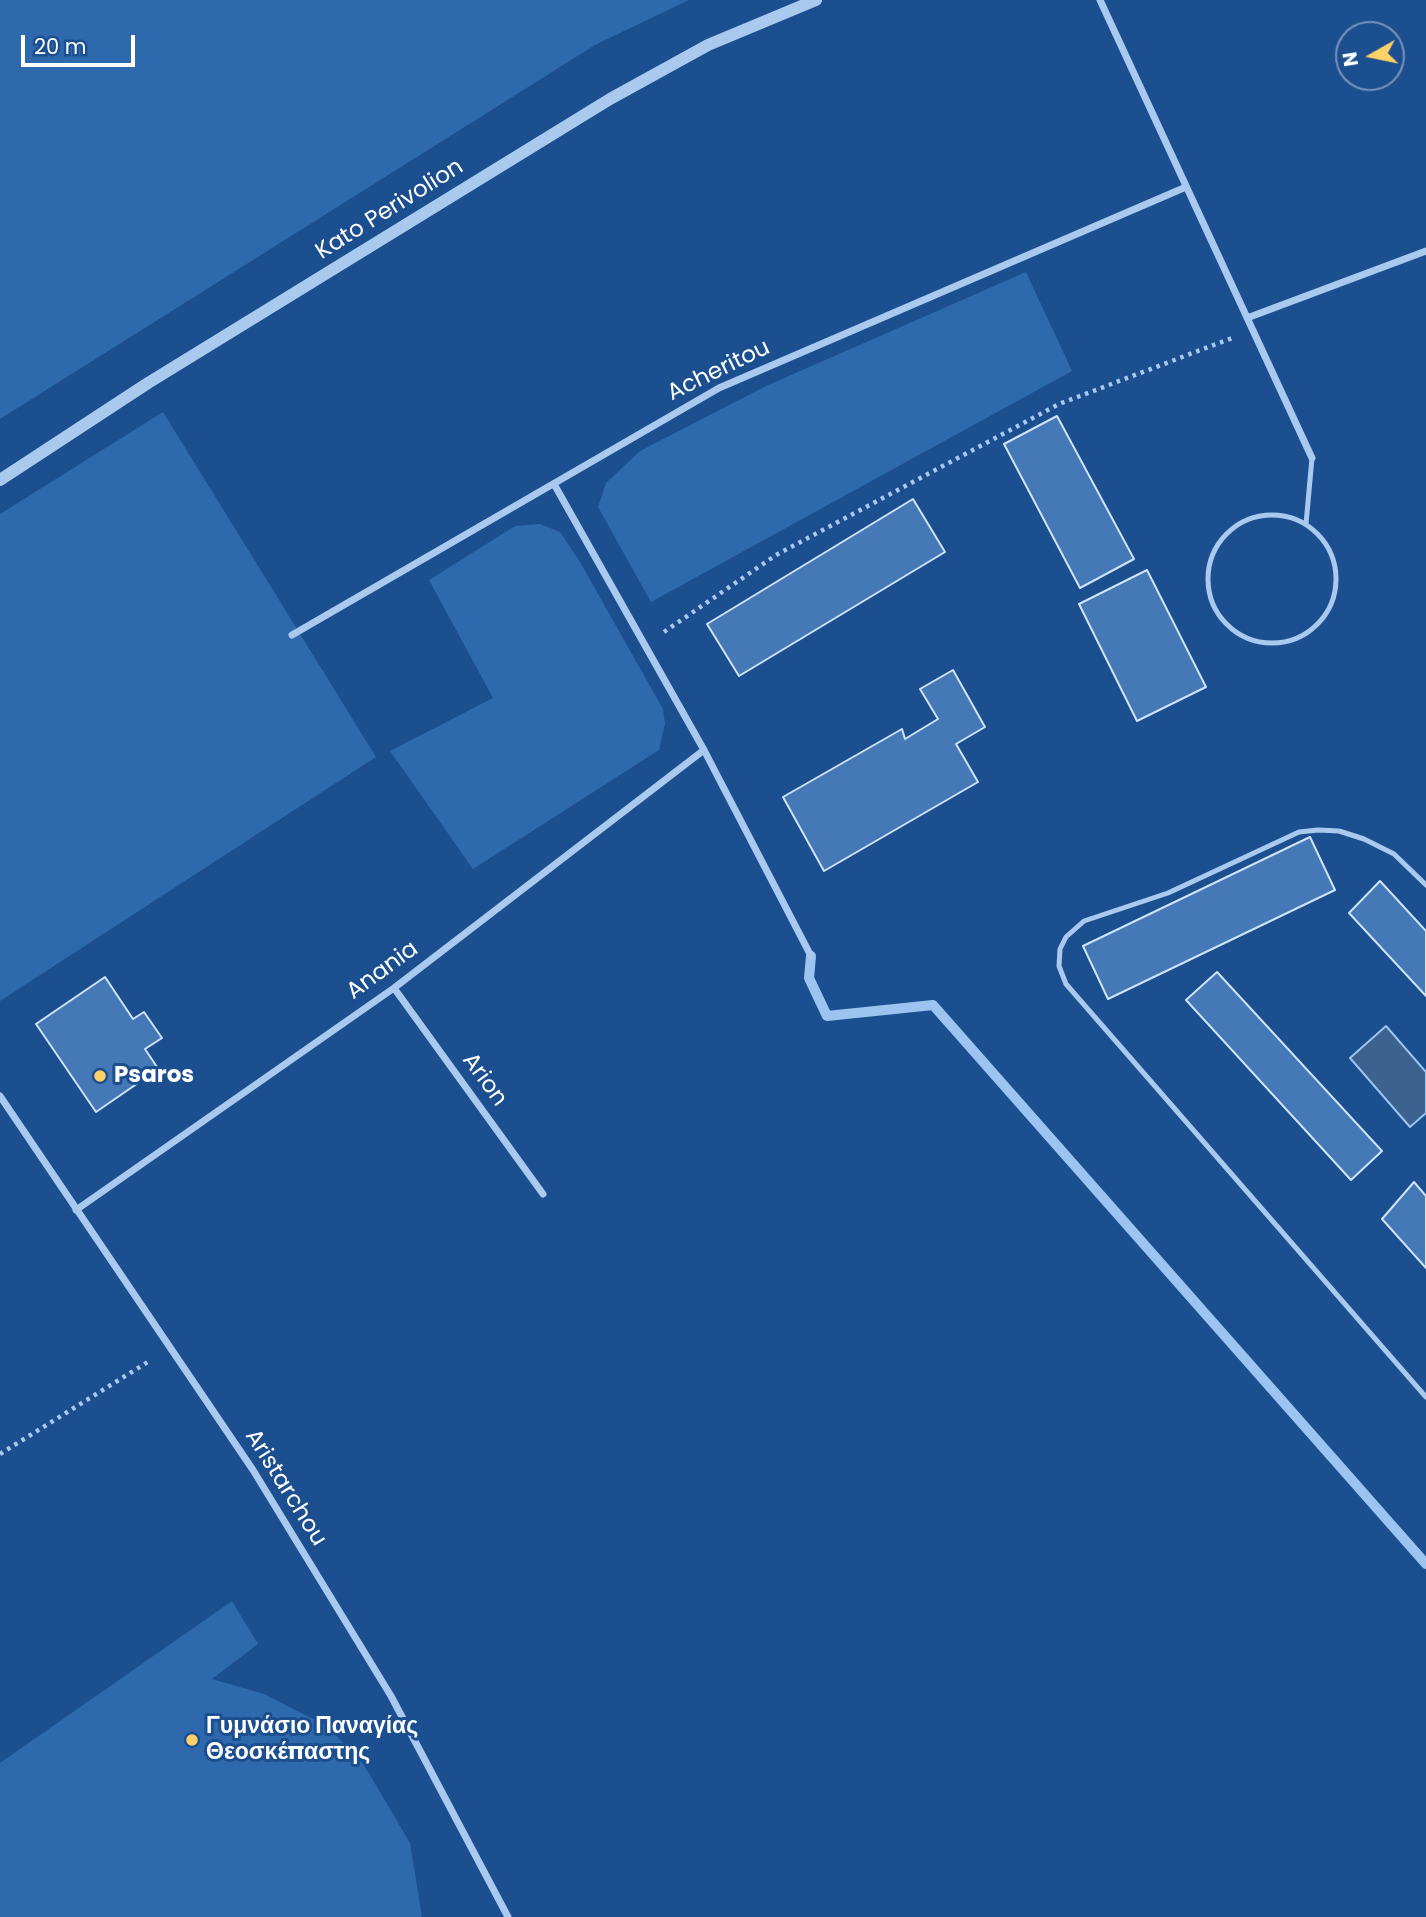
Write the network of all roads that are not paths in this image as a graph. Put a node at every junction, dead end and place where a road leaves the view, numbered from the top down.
1 (816, 0) edge
2 (1100, 0) edge
3 (1186, 187) junction
4 (1426, 251) edge
5 (1247, 318) junction
6 (1312, 458) joint
7 (0, 480) edge
8 (554, 484) junction
9 (1306, 524) junction
10 (292, 635) dead end
11 (704, 750) junction
12 (1426, 885) edge
13 (811, 956) dead end
14 (394, 988) junction
15 (0, 1096) edge
16 (543, 1194) dead end
17 (76, 1210) junction
18 (1426, 1397) edge
19 (508, 1917) edge

1 - 7 street, Kato Perivolion
2 - 3 street
3 - 5 street
3 - 8 street, Acheritou
4 - 5 street
5 - 6 street
6 - 9 lane
8 - 10 street, Acheritou
8 - 11 street
9 - 9 lane
11 - 13 street
11 - 14 street, Anania
12 - 18 lane
14 - 16 street, Arion
14 - 17 street, Anania
15 - 17 street, Aristarchou
17 - 19 street, Aristarchou

